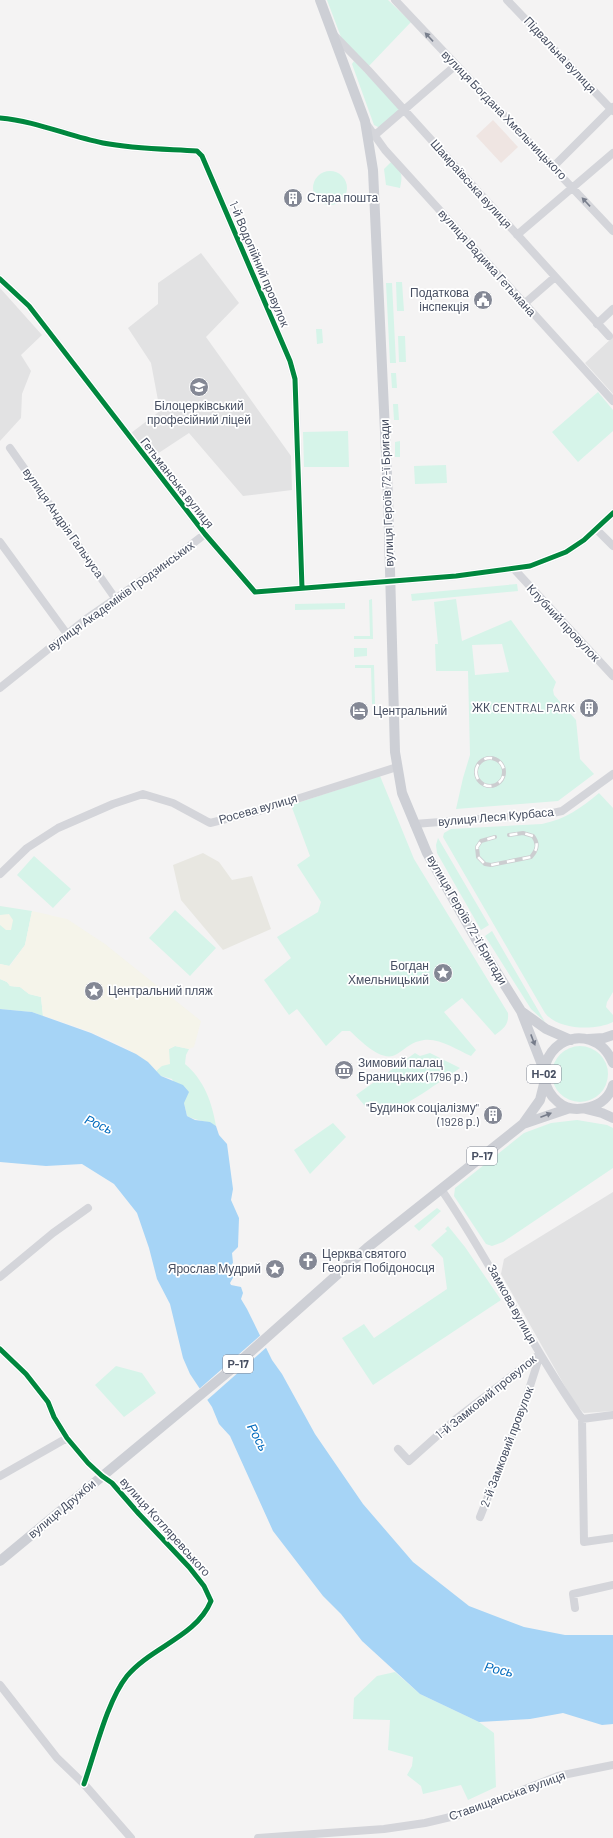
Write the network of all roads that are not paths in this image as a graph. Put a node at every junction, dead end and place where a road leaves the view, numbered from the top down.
1 (320, 0) edge
2 (395, 0) edge
3 (507, 0) edge
4 (332, 33) junction
5 (456, 65) junction
6 (612, 109) edge
7 (404, 110) junction
8 (0, 118) edge
9 (365, 121) junction
10 (375, 135) junction
11 (613, 153) edge
12 (553, 167) junction
13 (572, 188) junction
14 (613, 231) edge
15 (517, 235) junction
16 (555, 277) junction
17 (0, 280) edge
18 (524, 304) junction
19 (613, 309) edge
20 (597, 324) junction
21 (608, 336) dead end
22 (613, 401) edge
23 (10, 448) dead end
24 (613, 513) edge
25 (596, 528) junction
26 (205, 534) junction
27 (0, 542) edge
28 (613, 546) edge
29 (514, 569) junction
30 (391, 581) junction
31 (302, 588) junction
32 (115, 598) junction
33 (67, 634) junction
34 (613, 676) edge
35 (0, 688) edge
36 (397, 767) junction
37 (613, 774) edge
38 (414, 824) junction
39 (0, 874) edge
40 (521, 1011) junction
41 (613, 1034) edge
42 (586, 1039) junction
43 (571, 1040) junction
44 (613, 1063) edge
45 (544, 1070) junction
46 (544, 1084) junction
47 (613, 1085) edge
48 (570, 1108) junction
49 (586, 1108) junction
50 (613, 1118) edge
51 (523, 1124) junction
52 (441, 1189) junction
53 (88, 1208) dead end
54 (0, 1277) edge
55 (0, 1349) edge
56 (540, 1354) junction
57 (613, 1415) edge
58 (582, 1418) junction
59 (67, 1438) junction
60 (398, 1449) dead end
61 (0, 1476) edge
62 (102, 1476) junction
63 (480, 1517) dead end
64 (613, 1538) edge
65 (0, 1561) edge
66 (613, 1586) edge
67 (575, 1608) dead end
68 (0, 1685) edge
69 (613, 1765) edge
70 (84, 1784) junction
71 (297, 1837) edge
72 (131, 1838) edge
73 (258, 1838) edge

1 - 4 main road, вулиця Героїв 72-ї Бригади
5 -> 2 street, вулиця Богдана Хмельницького
3 - 6 street, Підвальна вулиця
4 - 7 street, Шамраївська вулиця
4 - 9 main road, вулиця Героїв 72-ї Бригади
5 - 7 street
5 - 12 street, вулиця Богдана Хмельницького
6 - 12 street
7 - 10 street
7 - 15 street, Шамраївська вулиця
8 - 31 street, 1-й Водопійний провулок
9 - 10 street, вулиця Вадима Гетьмана
9 - 30 main road, вулиця Героїв 72-ї Бригади
10 - 18 street, вулиця Вадима Гетьмана
11 - 13 street
12 - 13 street, вулиця Богдана Хмельницького
14 -> 13 street, вулиця Богдана Хмельницького
13 - 15 street
15 - 16 street, Шамраївська вулиця
16 - 18 street
16 - 20 street, Шамраївська вулиця
17 - 26 street, Гетьманська вулиця
18 - 22 street, вулиця Вадима Гетьмана
19 - 20 street
20 - 21 street, Шамраївська вулиця
23 - 32 street, вулиця Андрія Гальчуса
24 - 25 street, Гетьманська вулиця
25 - 28 street
25 - 29 street, Гетьманська вулиця
26 - 31 street, Гетьманська вулиця
26 - 32 street, вулиця Академіків Гродзинських
27 - 33 street
29 - 30 street, Гетьманська вулиця
29 - 34 street, Клубний провулок
30 - 31 street, Гетьманська вулиця
30 - 36 main road, вулиця Героїв 72-ї Бригади
32 - 33 street, вулиця Академіків Гродзинських
33 - 35 street, вулиця Академіків Гродзинських
36 - 38 main road, вулиця Героїв 72-ї Бригади
36 - 39 street, Росева вулиця
37 - 38 street, вулиця Леся Курбаса
38 - 40 main road, вулиця Героїв 72-ї Бригади
40 - 43 main road, вулиця Героїв 72-ї Бригади
40 -> 45 main road, вулиця Героїв 72-ї Бригади
41 - 42 main road, Н-02
42 - 43 main road, Н-02
42 - 44 main road
43 - 45 main road, Н-02
45 - 46 main road, Н-02
46 - 48 main road, Н-02
46 - 51 main road, Р-17
47 - 49 main road
48 - 49 main road
51 -> 48 main road, Р-17
49 - 50 main road
51 - 52 main road, Р-17
52 - 56 street, Замкова вулиця
52 - 62 main road, вулиця Дружби / Р-17
53 - 54 street
55 - 59 street, вулиця Котляревського
56 - 58 street, Замкова вулиця
56 - 60 street, 1-й Замковий провулок
56 - 63 street, 2-й Замковий провулок
57 - 58 street
58 - 64 street
59 - 61 street
59 - 62 street, вулиця Котляревського
62 - 65 main road, вулиця Дружби / Р-17
62 - 70 street, вулиця Котляревського
66 - 67 street
68 - 70 street
69 - 71 street, Ставищанська вулиця
70 - 72 street
71 - 73 street, Ставищанська вулиця

